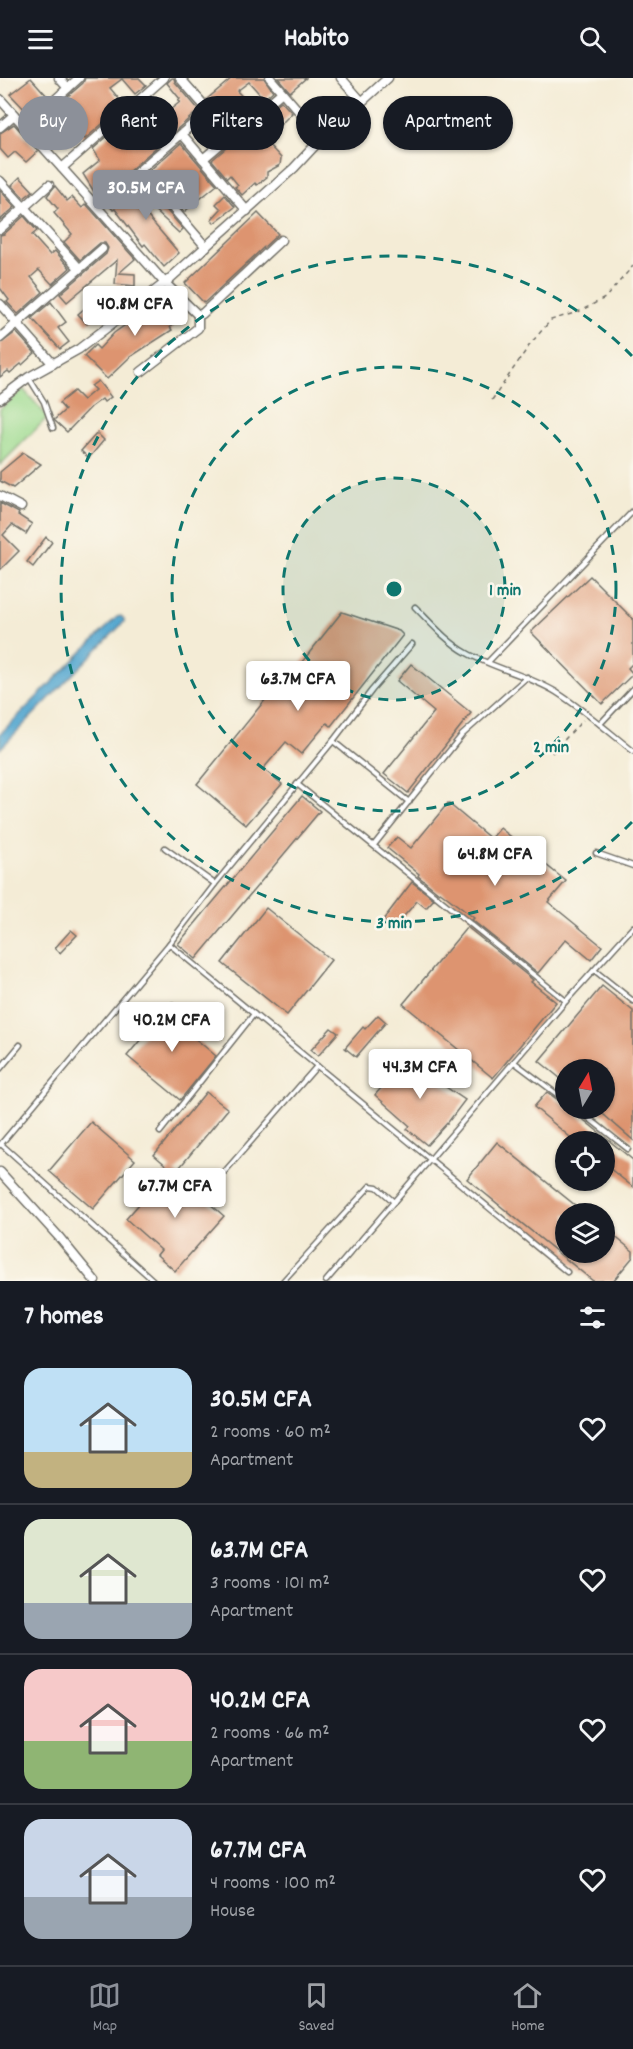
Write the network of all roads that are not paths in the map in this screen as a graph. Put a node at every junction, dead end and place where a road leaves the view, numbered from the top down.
1 (59, 78) edge
2 (79, 78) edge
3 (164, 78) edge
4 (180, 78) edge
5 (270, 78) edge
6 (341, 78) edge
7 (388, 78) edge
8 (68, 88) junction
9 (282, 92) junction
10 (59, 96) edge
11 (196, 96) edge
12 (277, 96) edge
13 (357, 96) edge
14 (368, 96) edge
15 (0, 99) edge
16 (296, 108) edge
17 (14, 115) junction
18 (18, 119) edge
19 (0, 127) edge
20 (190, 127) edge
21 (182, 134) junction
22 (46, 150) edge
23 (214, 150) edge
24 (311, 150) edge
25 (203, 159) junction
26 (62, 168) junction
27 (140, 171) junction
28 (0, 181) edge
29 (49, 185) dead end
30 (24, 207) junction
31 (97, 207) junction
32 (247, 211) junction
33 (0, 229) edge
34 (281, 240) dead end
35 (206, 247) junction
36 (102, 249) dead end
37 (79, 268) junction
38 (165, 283) junction
39 (0, 304) edge
40 (198, 315) junction
41 (17, 323) junction
42 (0, 338) edge
43 (53, 364) junction
44 (141, 372) dead end
45 (29, 377) junction
46 (0, 399) edge
47 (53, 428) dead end
48 (0, 495) edge
49 (21, 507) dead end
50 (633, 511) edge
51 (415, 607) dead end
52 (412, 644) dead end
53 (488, 662) junction
54 (527, 677) junction
55 (633, 689) edge
56 (600, 724) junction
57 (333, 741) junction
58 (633, 752) edge
59 (297, 784) junction
60 (409, 802) junction
61 (374, 845) junction
62 (165, 848) dead end
63 (596, 853) dead end
64 (633, 866) edge
65 (215, 884) junction
66 (633, 927) edge
67 (169, 944) junction
68 (594, 970) junction
69 (566, 1001) junction
70 (633, 1001) edge
71 (254, 1014) junction
72 (20, 1045) dead end
73 (514, 1062) junction
74 (316, 1066) junction
75 (0, 1069) edge
76 (555, 1093) edge
77 (590, 1119) edge
78 (160, 1132) dead end
79 (1, 1145) edge
80 (628, 1149) dead end
81 (430, 1160) junction
82 (0, 1172) edge
83 (219, 1178) dead end
84 (394, 1202) junction
85 (567, 1272) dead end
86 (95, 1281) edge
87 (154, 1281) edge
88 (283, 1281) edge
89 (326, 1281) edge

1 - 8 street
2 - 8 street
3 - 26 street
4 - 11 street
5 - 9 street
6 - 13 street
7 - 14 street
8 - 10 street
9 - 12 street
9 - 16 street
15 - 17 street
17 - 18 street
17 - 19 street
20 - 21 street
21 - 25 street
21 - 27 street
22 - 26 street
23 - 25 street
24 - 32 street
25 - 32 street
26 - 31 street
27 - 31 street
27 - 35 street
28 - 30 street
29 - 30 street
30 - 33 street
30 - 37 street
31 - 38 street
32 - 35 street
34 - 40 street
35 - 38 street
36 - 37 street
37 - 41 street
38 - 40 street
38 - 43 street
39 - 41 street
40 - 44 street
41 - 42 street
41 - 43 street
43 - 45 street
45 - 46 street
45 - 47 lane
48 - 49 street
50 - 53 lane
51 - 53 lane
52 - 57 lane
53 - 54 lane
54 - 56 lane
54 - 60 lane
55 - 56 lane
56 - 58 lane
57 - 59 lane
57 - 60 lane
59 - 61 lane
59 - 65 lane
60 - 61 lane
61 - 69 lane
62 - 65 lane
63 - 64 lane
65 - 67 lane
66 - 68 lane
67 - 71 lane
67 - 79 lane
68 - 69 lane
68 - 70 lane
69 - 73 lane
71 - 74 lane
71 - 78 lane
72 - 75 lane
73 - 76 lane
73 - 81 lane
74 - 81 lane
74 - 83 lane
77 - 80 lane
79 - 87 lane
81 - 84 lane
81 - 85 lane
82 - 86 street
84 - 88 lane
84 - 89 lane

